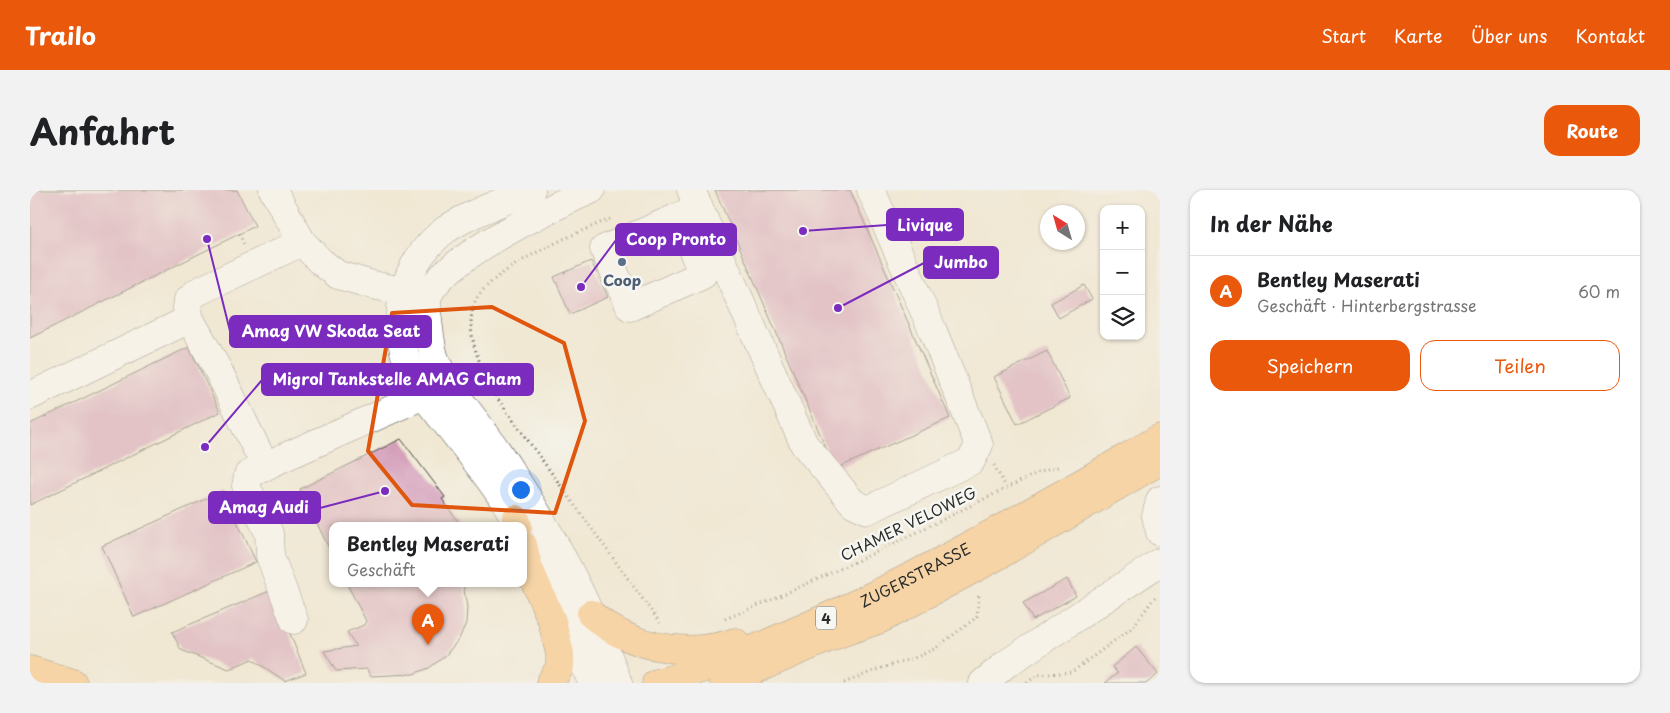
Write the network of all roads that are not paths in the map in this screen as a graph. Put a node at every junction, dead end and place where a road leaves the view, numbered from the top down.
1 (273, 190) edge
2 (531, 190) edge
3 (591, 190) edge
4 (871, 190) edge
5 (689, 205) edge
6 (302, 242) junction
7 (416, 294) junction
8 (190, 319) junction
9 (424, 395) junction
10 (30, 396) edge
11 (1160, 438) edge
12 (1160, 462) edge
13 (265, 466) junction
14 (1160, 500) edge
15 (517, 522) edge
16 (1160, 532) edge
17 (989, 536) junction
18 (527, 538) edge
19 (527, 562) edge
20 (1160, 562) edge
21 (591, 614) junction
22 (881, 619) junction
23 (294, 620) dead end
24 (30, 670) edge
25 (73, 683) edge
26 (550, 683) edge
27 (592, 683) edge
28 (618, 683) edge
29 (656, 683) edge
30 (724, 683) edge
31 (752, 683) edge
32 (983, 683) edge

1 - 6 street
2 - 7 street
3 - 7 street
4 - 5 street
6 - 7 street
6 - 8 street
7 - 9 street
7 - 21 street
8 - 10 street
8 - 13 street
9 - 13 street
9 - 15 street
11 - 17 main road, ZUGERSTRASSE / 4
12 - 22 main road, ZUGERSTRASSE / 4
13 - 23 street
14 - 16 street
17 - 21 main road
17 - 29 main road, ZUGERSTRASSE / 4
18 - 27 street
19 - 26 main road
20 - 32 street
21 - 28 street
22 - 30 main road, ZUGERSTRASSE / 4
22 - 31 main road, 4
24 - 25 main road

